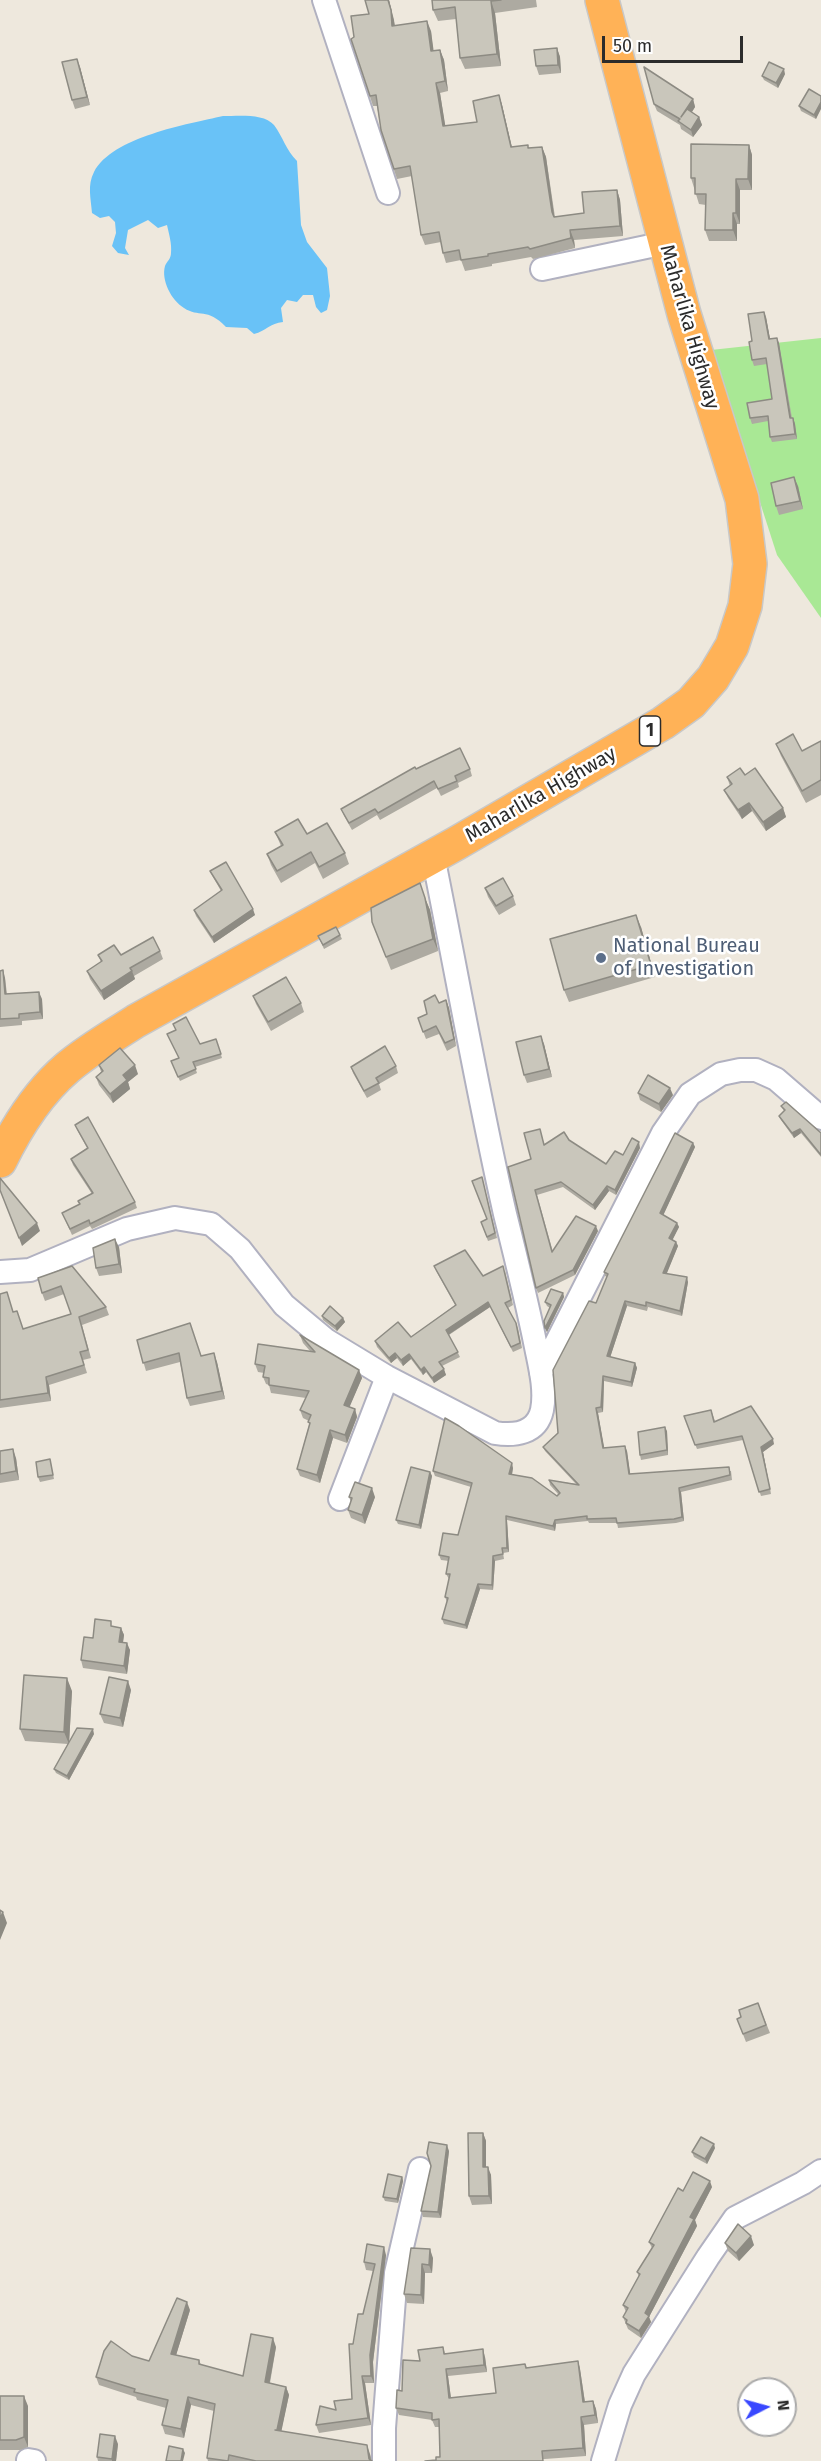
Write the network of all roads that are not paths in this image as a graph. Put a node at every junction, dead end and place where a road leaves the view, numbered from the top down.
1 (324, 0) edge
2 (602, 0) edge
3 (388, 193) dead end
4 (665, 243) junction
5 (542, 269) dead end
6 (433, 856) junction
7 (821, 1118) edge
8 (0, 1161) edge
9 (0, 1272) edge
10 (541, 1373) junction
11 (387, 1377) junction
12 (340, 1499) dead end
13 (420, 2169) dead end
14 (821, 2171) edge
15 (384, 2461) edge
16 (603, 2461) edge

1 - 3 street
2 - 4 highway, Maharlika Highway / 1
4 - 5 street
4 - 6 highway, Maharlika Highway / 1
6 - 8 highway, Maharlika Highway / 1
6 - 10 street
7 - 10 street
9 - 11 street
10 - 11 street
11 - 12 street
13 - 15 street
14 - 16 street

